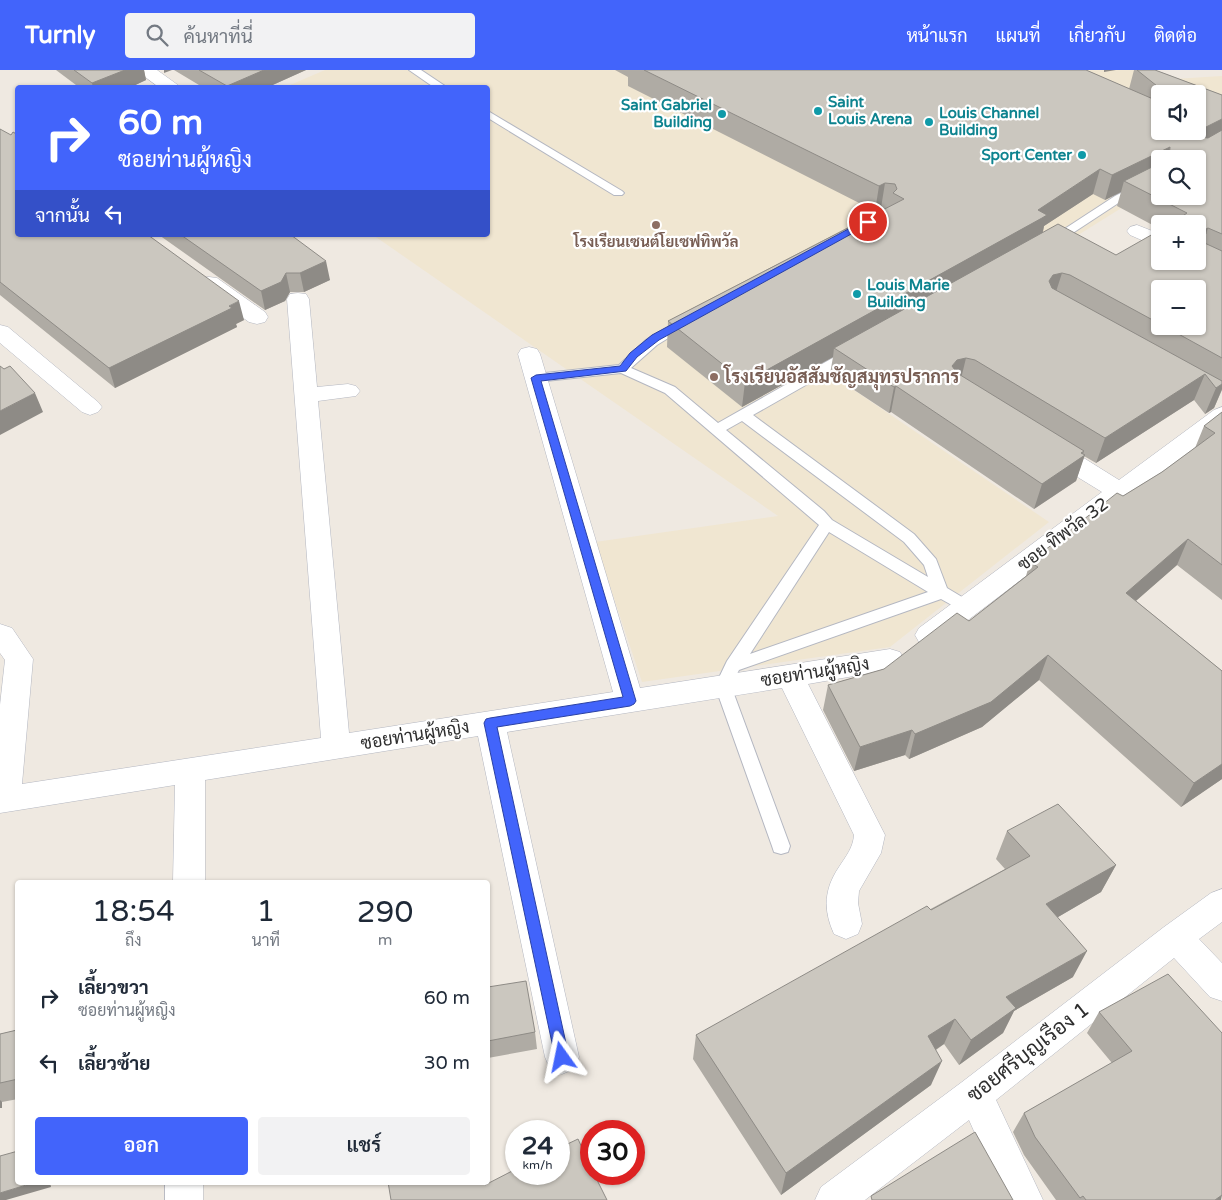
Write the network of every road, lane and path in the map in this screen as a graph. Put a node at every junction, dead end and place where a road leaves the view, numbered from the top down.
1 (145, 70) edge
2 (414, 70) edge
3 (168, 85) edge
4 (438, 85) edge
5 (490, 115) edge
6 (1151, 181) edge
7 (618, 193) dead end
8 (1137, 231) dead end
9 (1151, 238) edge
10 (1040, 248) edge
11 (196, 273) edge
12 (298, 299) dead end
13 (698, 314) edge
14 (257, 317) dead end
15 (0, 332) edge
16 (862, 348) edge
17 (532, 366) joint
18 (623, 369) junction
19 (348, 391) dead end
20 (306, 396) junction
21 (1219, 404) edge
22 (90, 407) dead end
23 (742, 414) junction
24 (717, 429) junction
25 (1027, 434) edge
26 (1120, 492) junction
27 (827, 524) junction
28 (941, 594) junction
29 (966, 607) junction
30 (0, 634) edge
31 (897, 657) joint
32 (728, 676) junction
33 (790, 676) junction
34 (630, 701) junction
35 (490, 723) junction
36 (336, 747) junction
37 (190, 770) junction
38 (2, 799) edge
39 (781, 846) dead end
40 (189, 880) edge
41 (1222, 903) edge
42 (846, 924) dead end
43 (1176, 937) junction
44 (1222, 986) edge
45 (562, 1057) dead end
46 (975, 1094) junction
47 (184, 1185) edge
48 (184, 1200) edge
49 (834, 1200) edge
50 (1024, 1200) edge

1 - 3 street
2 - 4 lane
5 - 7 lane
6 - 10 lane
8 - 9 street
11 - 14 street
12 - 20 street
13 - 18 lane
15 - 22 street
16 - 23 lane
17 - 18 lane
17 - 34 street
18 - 24 lane
19 - 20 street
20 - 36 street
21 - 26 street, ซอย ทิพวัล 32
23 - 24 lane
23 - 28 lane
24 - 27 lane
25 - 26 street
26 - 29 street, ซอย ทิพวัล 32
27 - 28 lane
27 - 32 lane
28 - 29 lane
28 - 32 lane
29 - 31 street, ซอย ทิพวัล 32
30 - 38 street
31 - 33 street, ซอยท่านผู้หญิง
32 - 33 street, ซอยท่านผู้หญิง
32 - 34 street, ซอยท่านผู้หญิง
32 - 39 lane
33 - 42 street
34 - 35 street, ซอยท่านผู้หญิง
35 - 36 street, ซอยท่านผู้หญิง
35 - 45 street
36 - 37 street, ซอยท่านผู้หญิง
37 - 38 street, ซอยท่านผู้หญิง
37 - 40 street
41 - 43 street, ซอยศรีบุญเรือง 1
43 - 44 street
43 - 46 street, ซอยศรีบุญเรือง 1
46 - 49 street, ซอยศรีบุญเรือง 1
46 - 50 street
47 - 48 street

